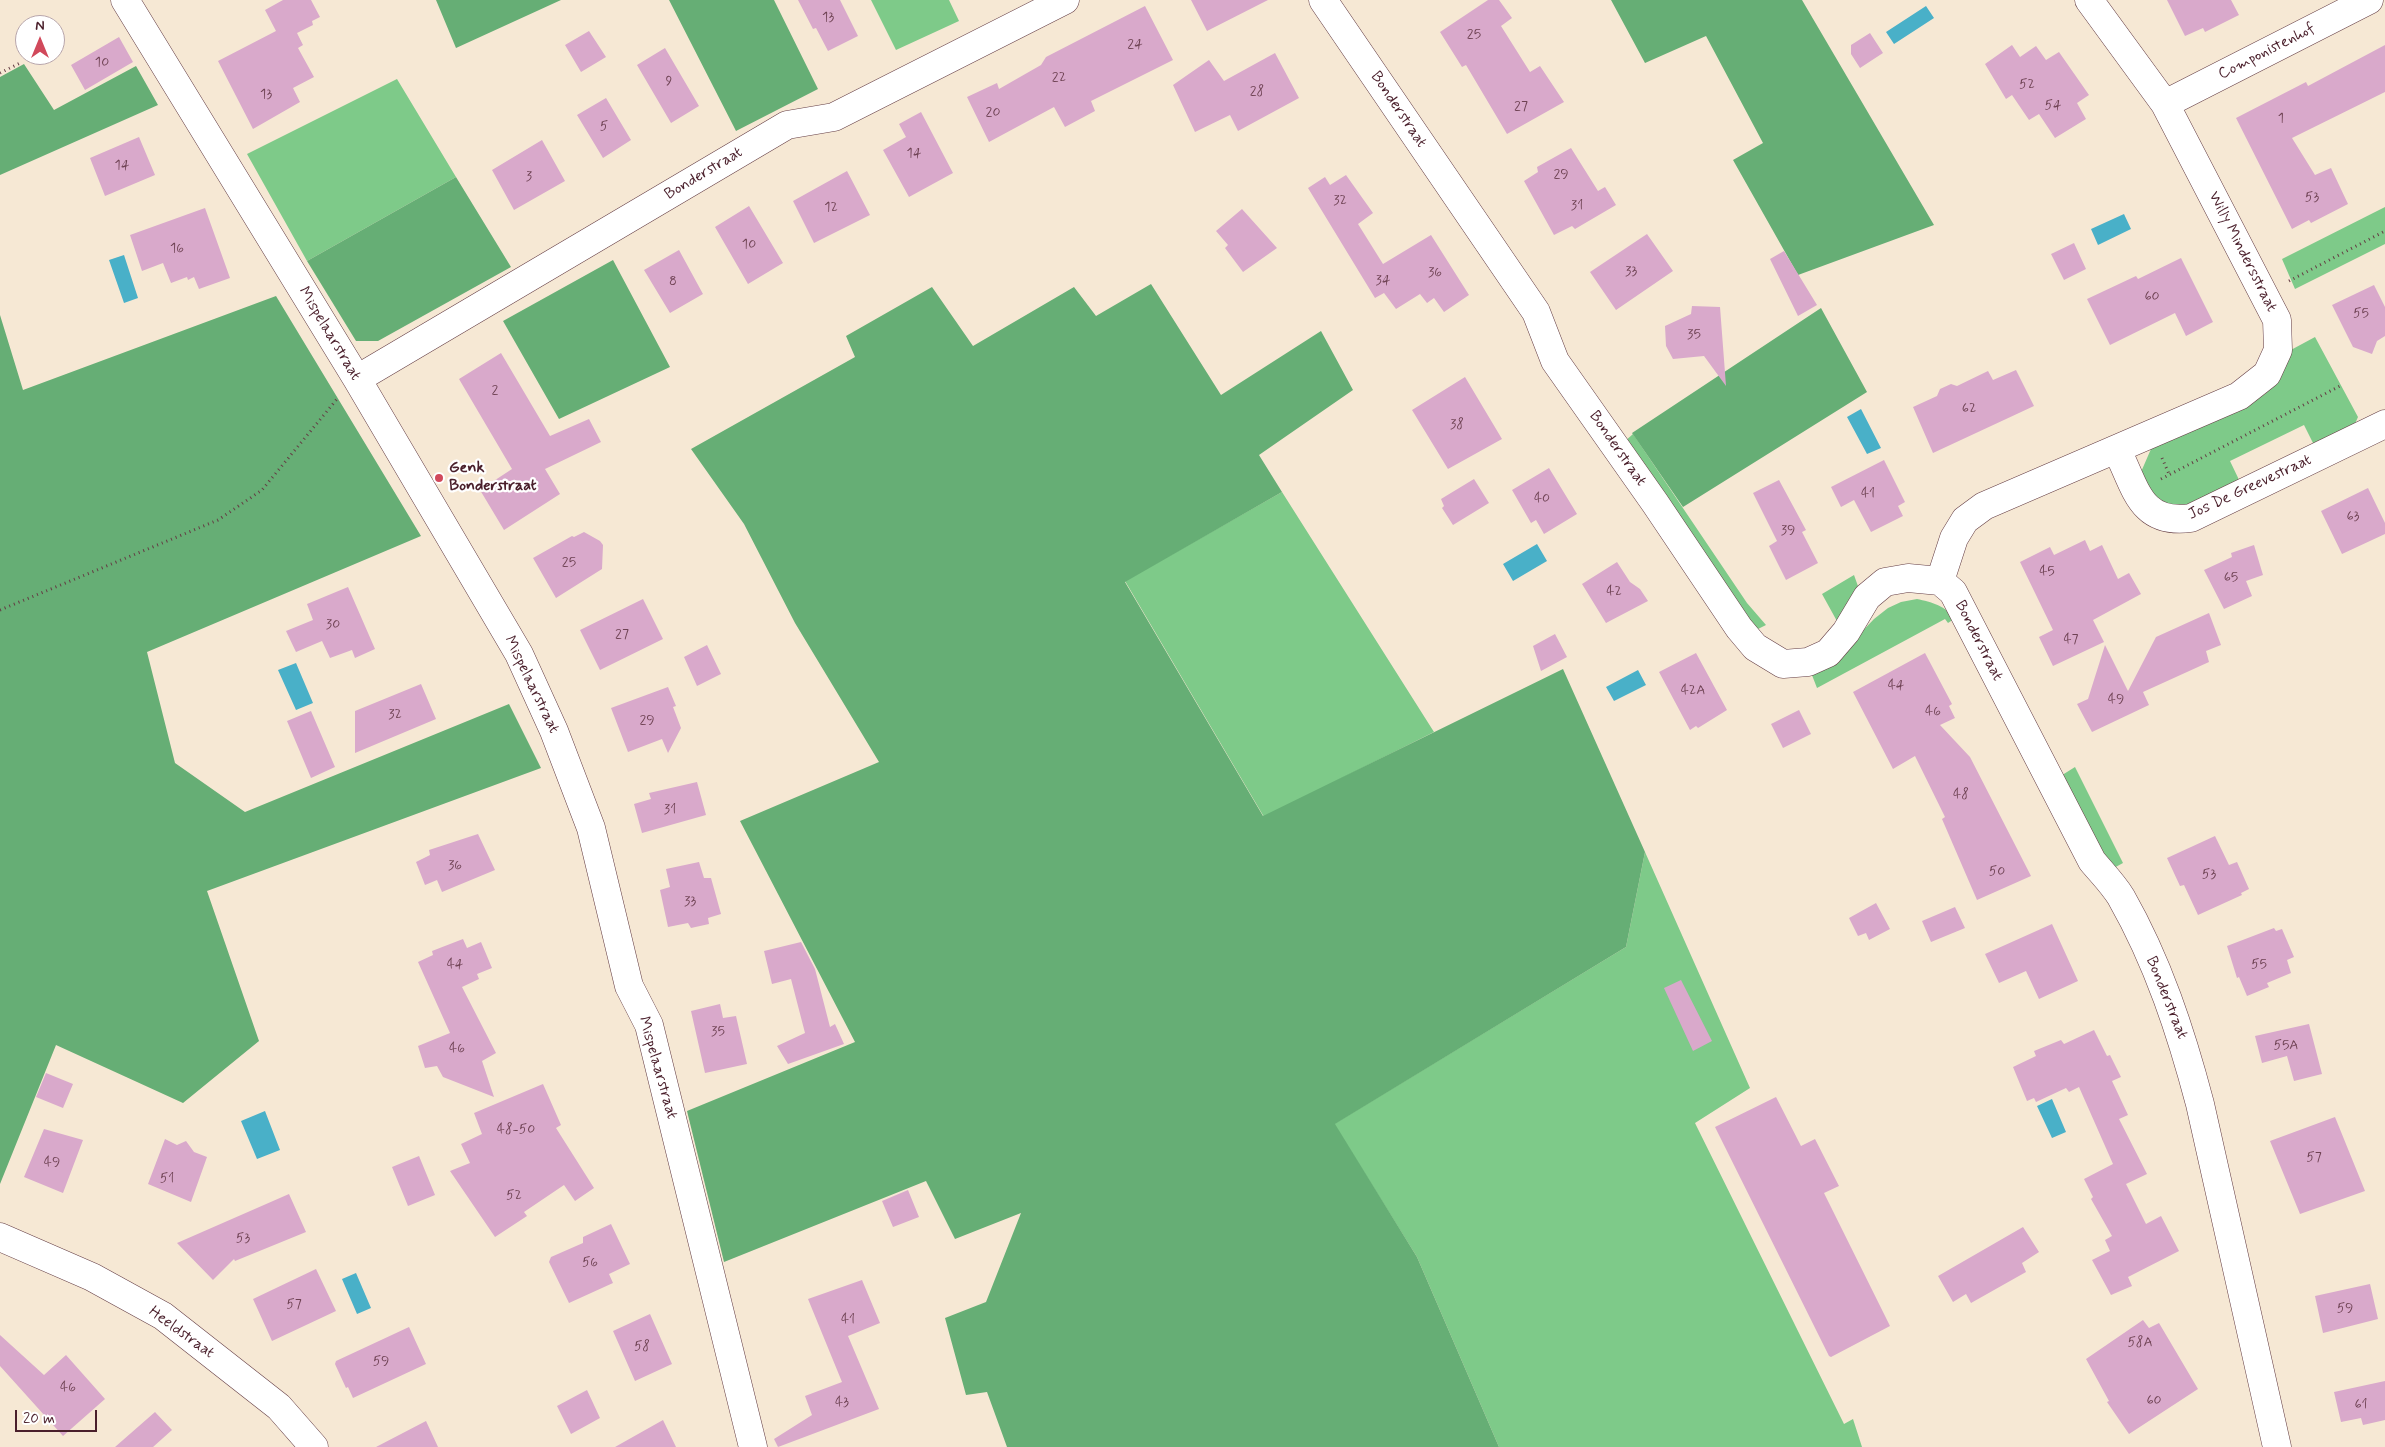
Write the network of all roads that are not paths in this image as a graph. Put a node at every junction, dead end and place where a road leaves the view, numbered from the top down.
1 (125, 0) edge
2 (1065, 0) edge
3 (1323, 0) edge
4 (2089, 0) edge
5 (2369, 0) edge
6 (2166, 104) junction
7 (349, 387) junction
8 (2385, 424) edge
9 (2117, 450) junction
10 (1940, 581) junction
11 (0, 1237) edge
12 (314, 1447) edge
13 (753, 1447) edge
14 (2277, 1447) edge

1 - 7 street, Mispelaarstraat
2 - 7 street, Bonderstraat
3 - 10 street, Bonderstraat
4 - 6 street, Willy Mindersstraat
5 - 6 street, Componistenhof
6 - 9 street, Willy Mindersstraat
7 - 13 street, Mispelaarstraat
8 - 9 street, Jos De Greevestraat
9 - 10 street, Willy Mindersstraat
10 - 14 street, Bonderstraat
11 - 12 street, Heeldstraat

